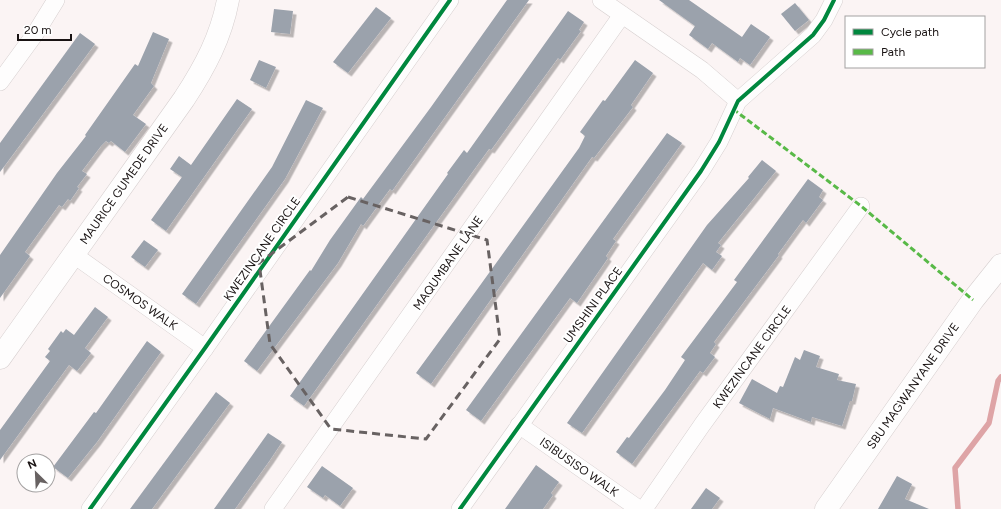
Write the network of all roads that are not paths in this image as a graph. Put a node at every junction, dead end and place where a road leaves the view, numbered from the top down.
1 (56, 0) edge
2 (228, 0) edge
3 (450, 0) edge
4 (601, 0) edge
5 (834, 0) edge
6 (622, 16) junction
7 (0, 82) edge
8 (736, 105) junction
9 (861, 206) dead end
10 (74, 255) junction
11 (1001, 265) edge
12 (205, 348) junction
13 (0, 358) edge
14 (519, 425) junction
15 (90, 509) edge
16 (273, 509) edge
17 (460, 509) edge
18 (639, 509) edge
19 (644, 509) edge
20 (826, 509) edge

1 - 7 street
2 - 10 street, MAURICE GUMEDE DRIVE
3 - 12 street, KWEZINCANE CIRCLE
4 - 6 street
5 - 8 street
6 - 8 street
6 - 16 street, MAQUMBANE LANE
8 - 14 street, UMSHINI PLACE
9 - 19 street, KWEZINCANE CIRCLE
10 - 12 street, COSMOS WALK
10 - 13 street, MAURICE GUMEDE DRIVE
11 - 20 street, SBU MAGWANYANE DRIVE
12 - 15 street, KWEZINCANE CIRCLE
14 - 17 street, UMSHINI PLACE
14 - 18 street, ISIBUSISO WALK

